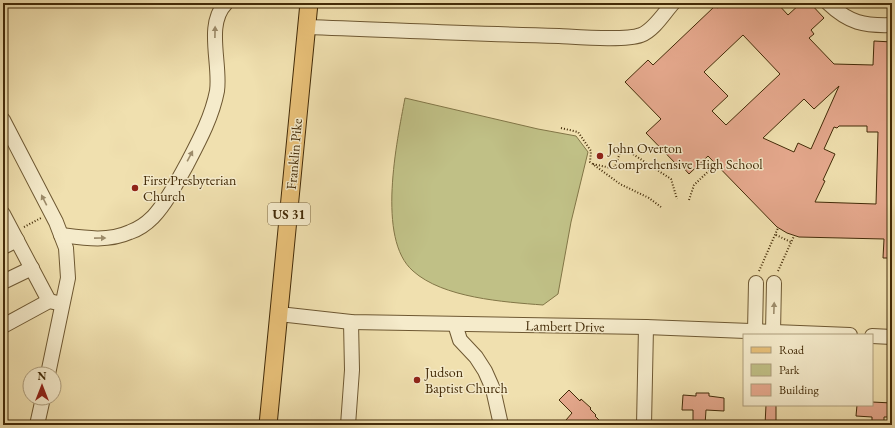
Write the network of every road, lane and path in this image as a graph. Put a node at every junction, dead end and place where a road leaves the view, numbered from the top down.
1 (226, 3) edge
2 (309, 3) edge
3 (673, 3) edge
4 (828, 3) edge
5 (892, 25) edge
6 (306, 27) junction
7 (3, 120) edge
8 (561, 128) dead end
9 (592, 164) junction
10 (716, 164) dead end
11 (678, 198) dead end
12 (689, 200) dead end
13 (661, 207) dead end
14 (51, 212) junction
15 (3, 214) edge
16 (778, 228) dead end
17 (776, 234) junction
18 (61, 235) junction
19 (15, 236) junction
20 (794, 236) dead end
21 (791, 242) junction
22 (3, 247) edge
23 (890, 258) dead end
24 (32, 268) junction
25 (756, 280) joint
26 (775, 280) joint
27 (3, 282) edge
28 (888, 285) dead end
29 (49, 301) junction
30 (63, 304) junction
31 (279, 314) junction
32 (351, 322) junction
33 (455, 324) junction
34 (3, 326) edge
35 (646, 327) junction
36 (754, 331) junction
37 (773, 332) junction
38 (824, 334) edge
39 (873, 336) edge
40 (892, 337) edge
41 (50, 366) edge
42 (41, 406) edge
43 (37, 425) edge
44 (268, 425) edge
45 (348, 425) edge
46 (501, 425) edge
47 (644, 425) edge

18 -> 1 street
2 - 6 main road, Franklin Pike / US 31
3 - 6 street
4 - 5 street
6 - 31 main road, Franklin Pike / US 31
14 -> 7 street
8 - 9 path
9 - 11 path
9 - 13 path
10 - 12 path
14 - 18 street
14 - 19 path
15 - 19 street
16 - 17 path
17 - 21 path
17 - 25 path
18 - 30 street
19 - 22 street
19 - 24 street
20 - 21 path
21 - 26 path
23 - 28 path
24 - 27 street
24 - 29 street
25 - 36 street
37 -> 26 street
29 - 30 street
29 - 34 street
30 - 41 street
31 - 32 street, Lambert Drive
31 - 44 main road, Franklin Pike / US 31
32 - 33 street, Lambert Drive
32 - 45 street
33 - 35 street, Lambert Drive
33 - 46 street
35 - 36 street, Lambert Drive
35 - 47 street
36 - 37 street, Lambert Drive
37 - 38 street, Lambert Drive
39 - 40 street
42 - 43 street

